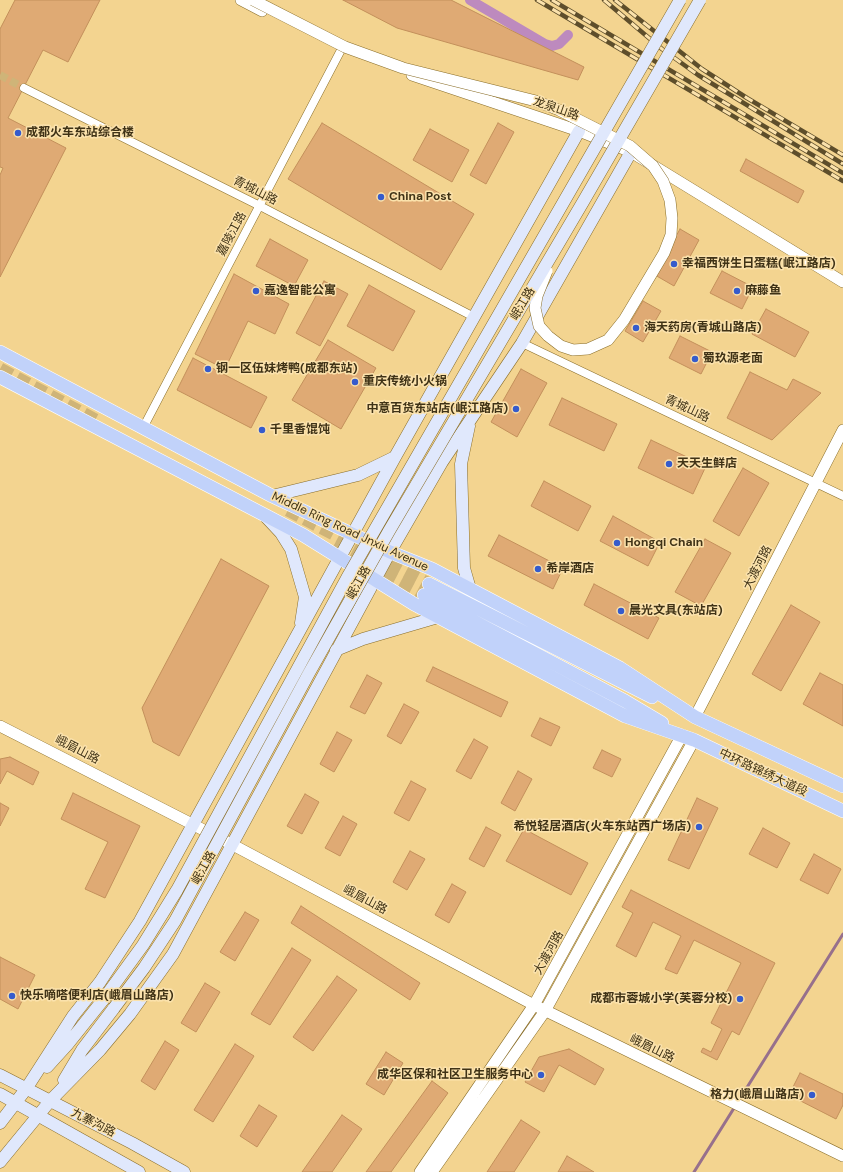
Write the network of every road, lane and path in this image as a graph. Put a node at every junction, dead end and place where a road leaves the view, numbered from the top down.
1 (241, 0) edge
2 (253, 0) edge
3 (680, 0) edge
4 (700, 0) edge
5 (341, 50) junction
6 (24, 88) tunnel mouth
7 (579, 131) junction
8 (631, 152) junction
9 (260, 206) junction
10 (555, 250) junction
11 (843, 282) edge
12 (474, 317) junction
13 (522, 343) junction
14 (0, 352) edge
15 (0, 376) edge
16 (471, 417) junction
17 (143, 428) junction
18 (843, 430) edge
19 (395, 457) junction
20 (816, 484) junction
21 (272, 496) junction
22 (843, 496) edge
23 (265, 516) junction
24 (352, 535) junction
25 (390, 552) junction
26 (339, 558) junction
27 (375, 580) junction
28 (470, 589) junction
29 (438, 617) junction
30 (299, 635) junction
31 (336, 650) junction
32 (695, 717) junction
33 (0, 726) edge
34 (688, 738) junction
35 (843, 786) edge
36 (843, 811) edge
37 (194, 825) junction
38 (233, 845) junction
39 (534, 1005) junction
40 (545, 1011) junction
41 (0, 1075) edge
42 (26, 1089) junction
43 (0, 1094) edge
44 (50, 1101) junction
45 (15, 1103) junction
46 (38, 1116) junction
47 (0, 1123) edge
48 (843, 1156) edge
49 (0, 1162) edge
50 (138, 1172) edge
51 (184, 1172) edge
52 (420, 1172) edge
53 (432, 1172) edge

1 - 5 street, 龙泉山路
2 - 10 street, bridge
3 - 42 main road, 岷江路, bridge
4 - 10 main road, 岷江路, bridge
5 - 7 street, 龙泉山路
5 - 9 street, 嘉陵江路
6 - 9 street, 青城山路
7 - 8 street, 龙泉山路
7 - 12 main road, 岷江路
8 - 11 street, 龙泉山路
8 - 13 main road, 岷江路
9 - 12 street, 青城山路
9 - 17 street, 嘉陵江路
10 - 44 main road, 岷江路, bridge
12 - 19 main road, 岷江路
13 - 16 main road, 岷江路
13 - 20 street, 青城山路
14 - 17 main road, Middle Ring Road Jnxiu Avenue
15 - 23 main road, Middle Ring Road Jnxiu Avenue
16 - 25 main road, 岷江路
16 - 28 main road
17 - 21 main road, Middle Ring Road Jnxiu Avenue
18 - 20 street, 大渡河路
19 - 21 main road
19 - 24 main road, 岷江路
20 - 22 street, 青城山路
20 - 32 street, 大渡河路
21 - 24 main road, Middle Ring Road Jnxiu Avenue
23 - 26 main road, Middle Ring Road Jnxiu Avenue
23 - 30 main road
24 - 25 main road, Middle Ring Road Jnxiu Avenue
24 - 26 main road, 岷江路
25 - 27 main road, 岷江路
25 - 28 main road, Middle Ring Road Jnxiu Avenue
26 - 27 main road, Middle Ring Road Jnxiu Avenue
26 - 30 main road, 岷江路
27 - 29 main road, Middle Ring Road Jnxiu Avenue
27 - 31 main road, 岷江路
28 - 32 main road, Middle Ring Road Jnxiu Avenue
29 - 31 main road
29 - 34 main road, Middle Ring Road Jnxiu Avenue
30 - 37 main road, 岷江路
31 - 38 main road, 岷江路
32 - 34 main road
32 - 35 main road, 中环路锦绣大道段
33 - 37 street, 峨眉山路
34 - 36 main road, 中环路锦绣大道段
34 - 39 street, 大渡河路
34 - 40 street, 大渡河路
37 - 38 street, 峨眉山路
37 - 42 main road, 岷江路
38 - 39 street, 峨眉山路
38 - 44 main road, 岷江路
39 - 40 street, 峨眉山路
39 - 52 street, 大渡河路
40 - 48 street, 峨眉山路
40 - 53 street, 大渡河路
41 - 42 main road, 九寨沟路
42 - 44 main road, 九寨沟路
42 - 45 main road, 岷江路
43 - 45 main road, 九寨沟路
44 - 46 main road, 岷江路
44 - 51 main road, 九寨沟路
45 - 46 main road, 九寨沟路
45 - 47 main road, 岷江路
46 - 49 main road, 岷江路
46 - 50 main road, 九寨沟路

